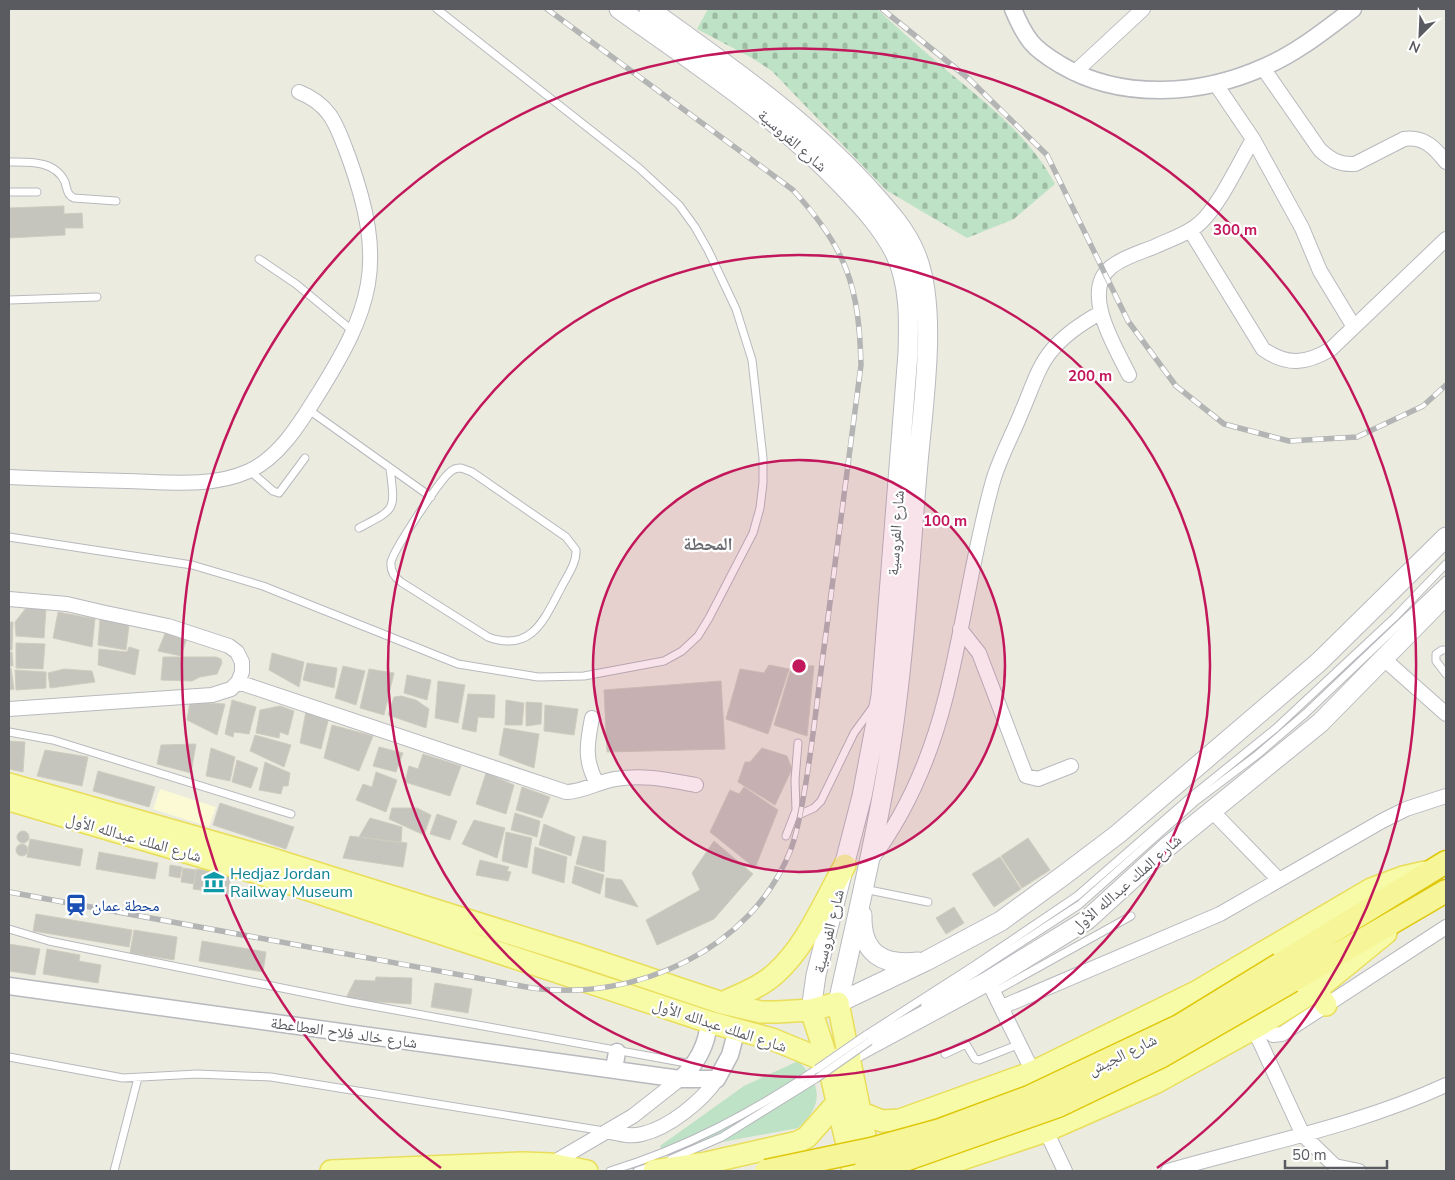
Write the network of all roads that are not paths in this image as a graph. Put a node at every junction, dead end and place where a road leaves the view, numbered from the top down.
1 (436, 9) edge
2 (619, 9) edge
3 (649, 9) edge
4 (1013, 9) edge
5 (1144, 9) edge
6 (1353, 9) edge
7 (1263, 68) junction
8 (1074, 73) junction
9 (1215, 83) junction
10 (299, 92) dead end
11 (1253, 139) junction
12 (9, 162) edge
13 (1446, 162) edge
14 (9, 192) edge
15 (37, 192) dead end
16 (116, 201) dead end
17 (1190, 230) junction
18 (1446, 239) edge
19 (259, 259) dead end
20 (97, 297) dead end
21 (9, 300) edge
22 (1100, 313) junction
23 (1354, 327) junction
24 (354, 332) junction
25 (1129, 375) dead end
26 (309, 410) junction
27 (305, 458) dead end
28 (390, 468) junction
29 (250, 471) junction
30 (9, 477) edge
31 (431, 497) junction
32 (359, 528) dead end
33 (9, 537) edge
34 (1446, 537) edge
35 (1446, 564) edge
36 (1446, 580) edge
37 (1446, 595) edge
38 (9, 598) edge
39 (960, 629) junction
40 (1446, 650) edge
41 (1385, 660) junction
42 (1446, 674) edge
43 (238, 682) junction
44 (881, 696) junction
45 (9, 708) edge
46 (1446, 714) edge
47 (592, 718) dead end
48 (9, 732) edge
49 (798, 743) dead end
50 (1071, 766) dead end
51 (598, 783) junction
52 (9, 784) edge
53 (696, 785) dead end
54 (1446, 796) edge
55 (9, 800) edge
56 (1212, 812) junction
57 (291, 814) dead end
58 (794, 817) junction
59 (786, 836) dead end
60 (869, 863) junction
61 (845, 865) junction
62 (1438, 867) edge
63 (1279, 880) junction
64 (863, 889) junction
65 (1446, 890) edge
66 (928, 902) dead end
67 (1406, 914) junction
68 (1131, 916) dead end
69 (1446, 927) edge
70 (9, 929) edge
71 (926, 961) junction
72 (1286, 972) junction
73 (9, 986) edge
74 (991, 986) junction
75 (1321, 998) junction
76 (722, 1003) junction
77 (838, 1004) junction
78 (1002, 1007) junction
79 (810, 1010) junction
80 (709, 1022) junction
81 (1257, 1027) junction
82 (737, 1030) junction
83 (868, 1038) junction
84 (1020, 1044) junction
85 (617, 1052) junction
86 (945, 1054) dead end
87 (850, 1056) junction
88 (9, 1057) edge
89 (694, 1065) junction
90 (614, 1069) junction
91 (820, 1070) junction
92 (1034, 1072) junction
93 (138, 1078) junction
94 (680, 1079) junction
95 (717, 1079) junction
96 (1446, 1085) edge
97 (837, 1103) junction
98 (859, 1112) junction
99 (1046, 1131) junction
100 (607, 1132) junction
101 (1303, 1135) junction
102 (550, 1164) junction
103 (642, 1169) edge
104 (1175, 1170) edge
105 (114, 1171) edge
106 (331, 1171) edge
107 (587, 1171) edge
108 (610, 1171) edge
109 (766, 1171) edge
110 (853, 1171) edge
111 (864, 1171) edge
112 (872, 1171) edge
113 (926, 1171) edge
114 (1065, 1171) edge
115 (1359, 1171) edge

1 - 33 lane
2 - 44 main road, شارع الفروسية
3 - 60 main road, شارع الفروسية
4 - 8 street
5 - 8 street
6 - 7 street
7 - 9 street
7 - 13 street
8 - 9 street
9 - 11 street
10 - 24 street
11 - 17 street
11 - 23 street
12 - 16 lane
14 - 15 lane
17 - 22 street
17 - 23 street
18 - 23 street
19 - 24 lane
20 - 21 lane
22 - 25 street
22 - 39 street
24 - 26 street
26 - 28 lane
26 - 29 street
27 - 29 lane
28 - 31 lane
28 - 32 lane
29 - 30 street
31 - 31 lane
34 - 71 main road, شارع الملك عبدالله الأول
35 - 83 lane
36 - 83 lane
37 - 41 main road, شارع الملك عبدالله الأول
38 - 43 street
39 - 50 street
39 - 60 street
40 - 42 lane
41 - 46 street
41 - 56 main road, شارع الملك عبدالله الأول
43 - 45 street
43 - 51 street
44 - 58 lane
44 - 61 main road, شارع الفروسية
47 - 51 street
48 - 57 lane
49 - 58 lane
51 - 53 street
52 - 76 main road, شارع الملك عبدالله الأول
54 - 63 street
55 - 80 main road, شارع الملك عبدالله الأول
56 - 63 street
56 - 74 main road, شارع الملك عبدالله الأول
58 - 59 lane
60 - 64 main road, شارع الفروسية
61 - 76 main road
61 - 79 main road, شارع الفروسية
62 - 72 highway, شارع الجيش
62 - 92 main road
63 - 78 street
64 - 66 lane
64 - 71 main road
64 - 77 main road, شارع الفروسية
65 - 67 highway, شارع الجيش
67 - 72 highway, شارع الجيش
67 - 75 main road
68 - 74 lane
69 - 75 street
70 - 85 lane
71 - 77 main road, شارع الملك عبدالله الأول
72 - 109 highway, شارع الجيش, bridge
72 - 111 highway, شارع الجيش, bridge
73 - 90 street, شارع خالد فلاح العطاعطة
74 - 78 street
74 - 87 main road, شارع الملك عبدالله الأول
75 - 81 main road
76 - 79 main road, شارع الملك عبدالله الأول
77 - 79 main road, شارع الملك عبدالله الأول
77 - 87 main road, شارع الفروسية
78 - 84 street
79 - 91 main road, شارع الفروسية
80 - 82 main road, شارع الملك عبدالله الأول
80 - 89 street
81 - 99 main road
81 - 101 street
82 - 91 main road, شارع الملك عبدالله الأول
82 - 95 street
83 - 91 lane, bridge
84 - 86 lane
84 - 92 street
85 - 89 lane
85 - 90 street
87 - 91 main road, شارع الملك عبدالله الأول
87 - 98 main road, شارع الفروسية
88 - 93 lane
89 - 94 street
90 - 94 street, شارع خالد فلاح العطاعطة
91 - 97 main road, شارع الفروسية
91 - 103 lane
92 - 98 main road
93 - 100 lane
93 - 105 lane
94 - 95 street, شارع خالد فلاح العطاعطة
94 - 100 street
95 - 100 street
96 - 101 street
97 - 103 main road
97 - 110 main road, شارع الفروسية
98 - 112 main road, شارع الفروسية
99 - 113 main road
99 - 114 street
100 - 102 street
101 - 104 street
101 - 115 street
102 - 106 main road
102 - 107 main road
103 - 108 lane

